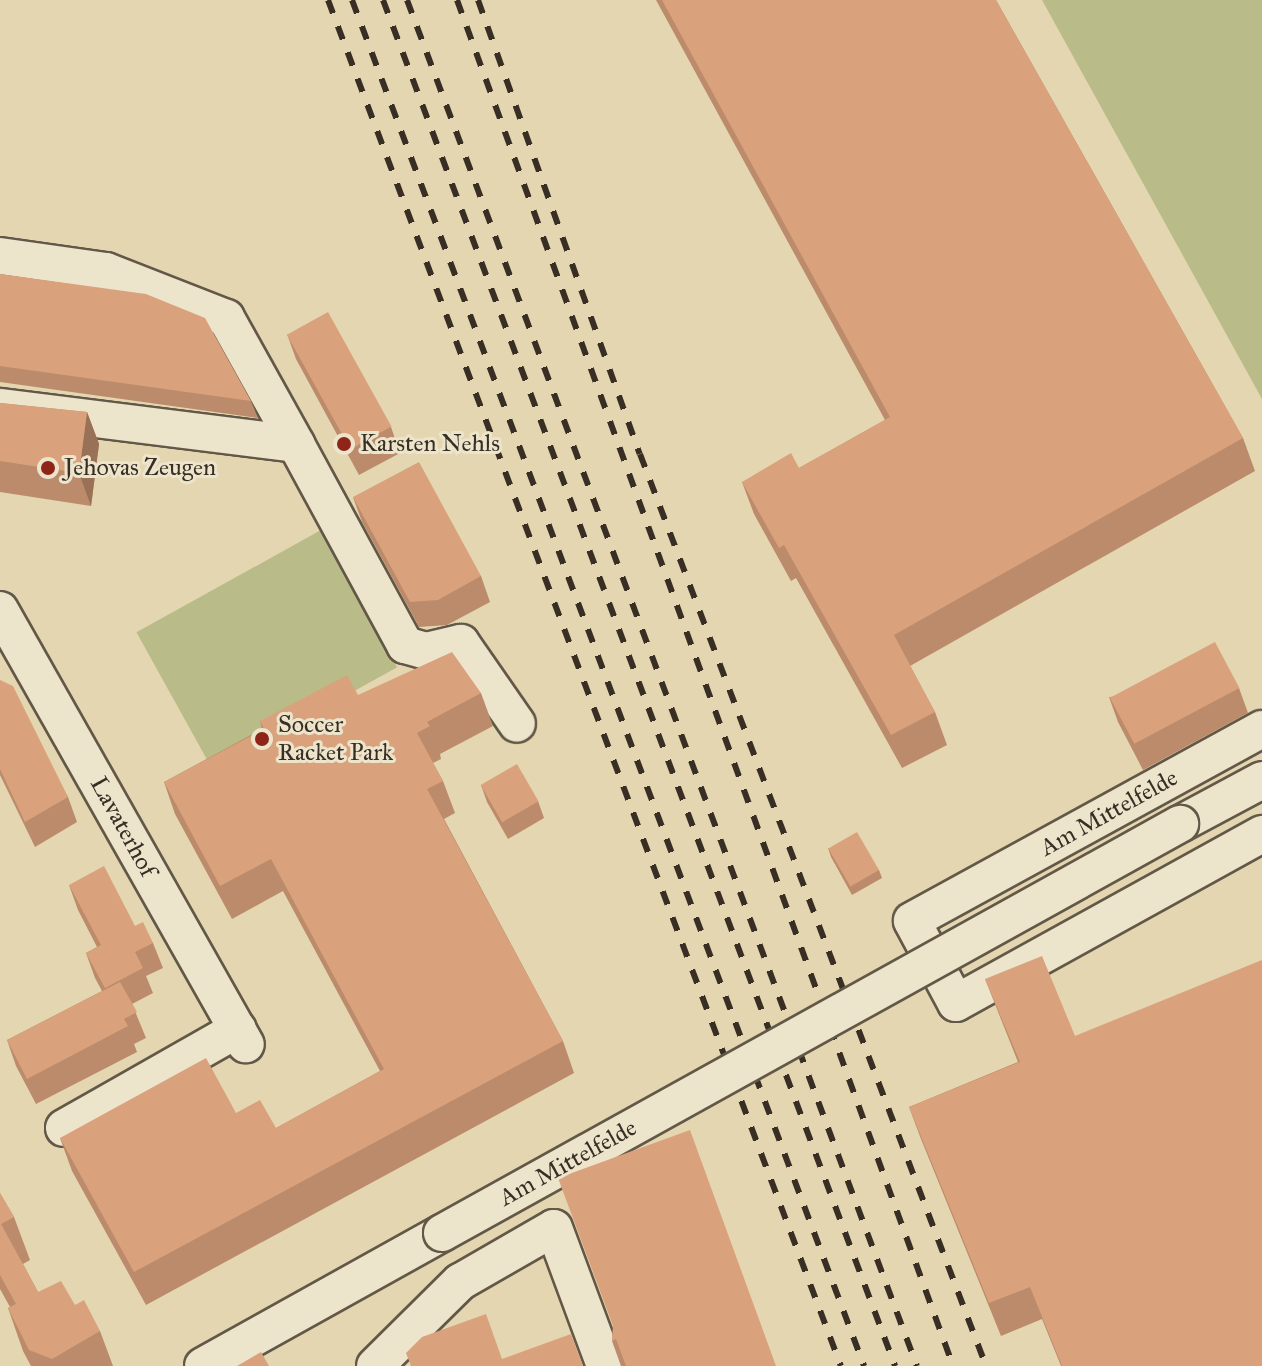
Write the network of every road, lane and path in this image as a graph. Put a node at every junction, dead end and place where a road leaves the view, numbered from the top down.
1 (0, 256) edge
2 (0, 407) edge
3 (296, 444) junction
4 (0, 610) edge
5 (517, 724) dead end
6 (1262, 729) edge
7 (1262, 780) edge
8 (1262, 834) edge
9 (64, 1128) dead end
10 (203, 1366) edge
11 (375, 1366) edge
12 (605, 1366) edge

1 - 3 street
2 - 3 street
3 - 5 street
4 - 9 street, Lavaterhof
6 - 8 street, Am Mittelfelde
7 - 10 street, Am Mittelfelde, bridge
11 - 12 street, Am Mittelfelde

